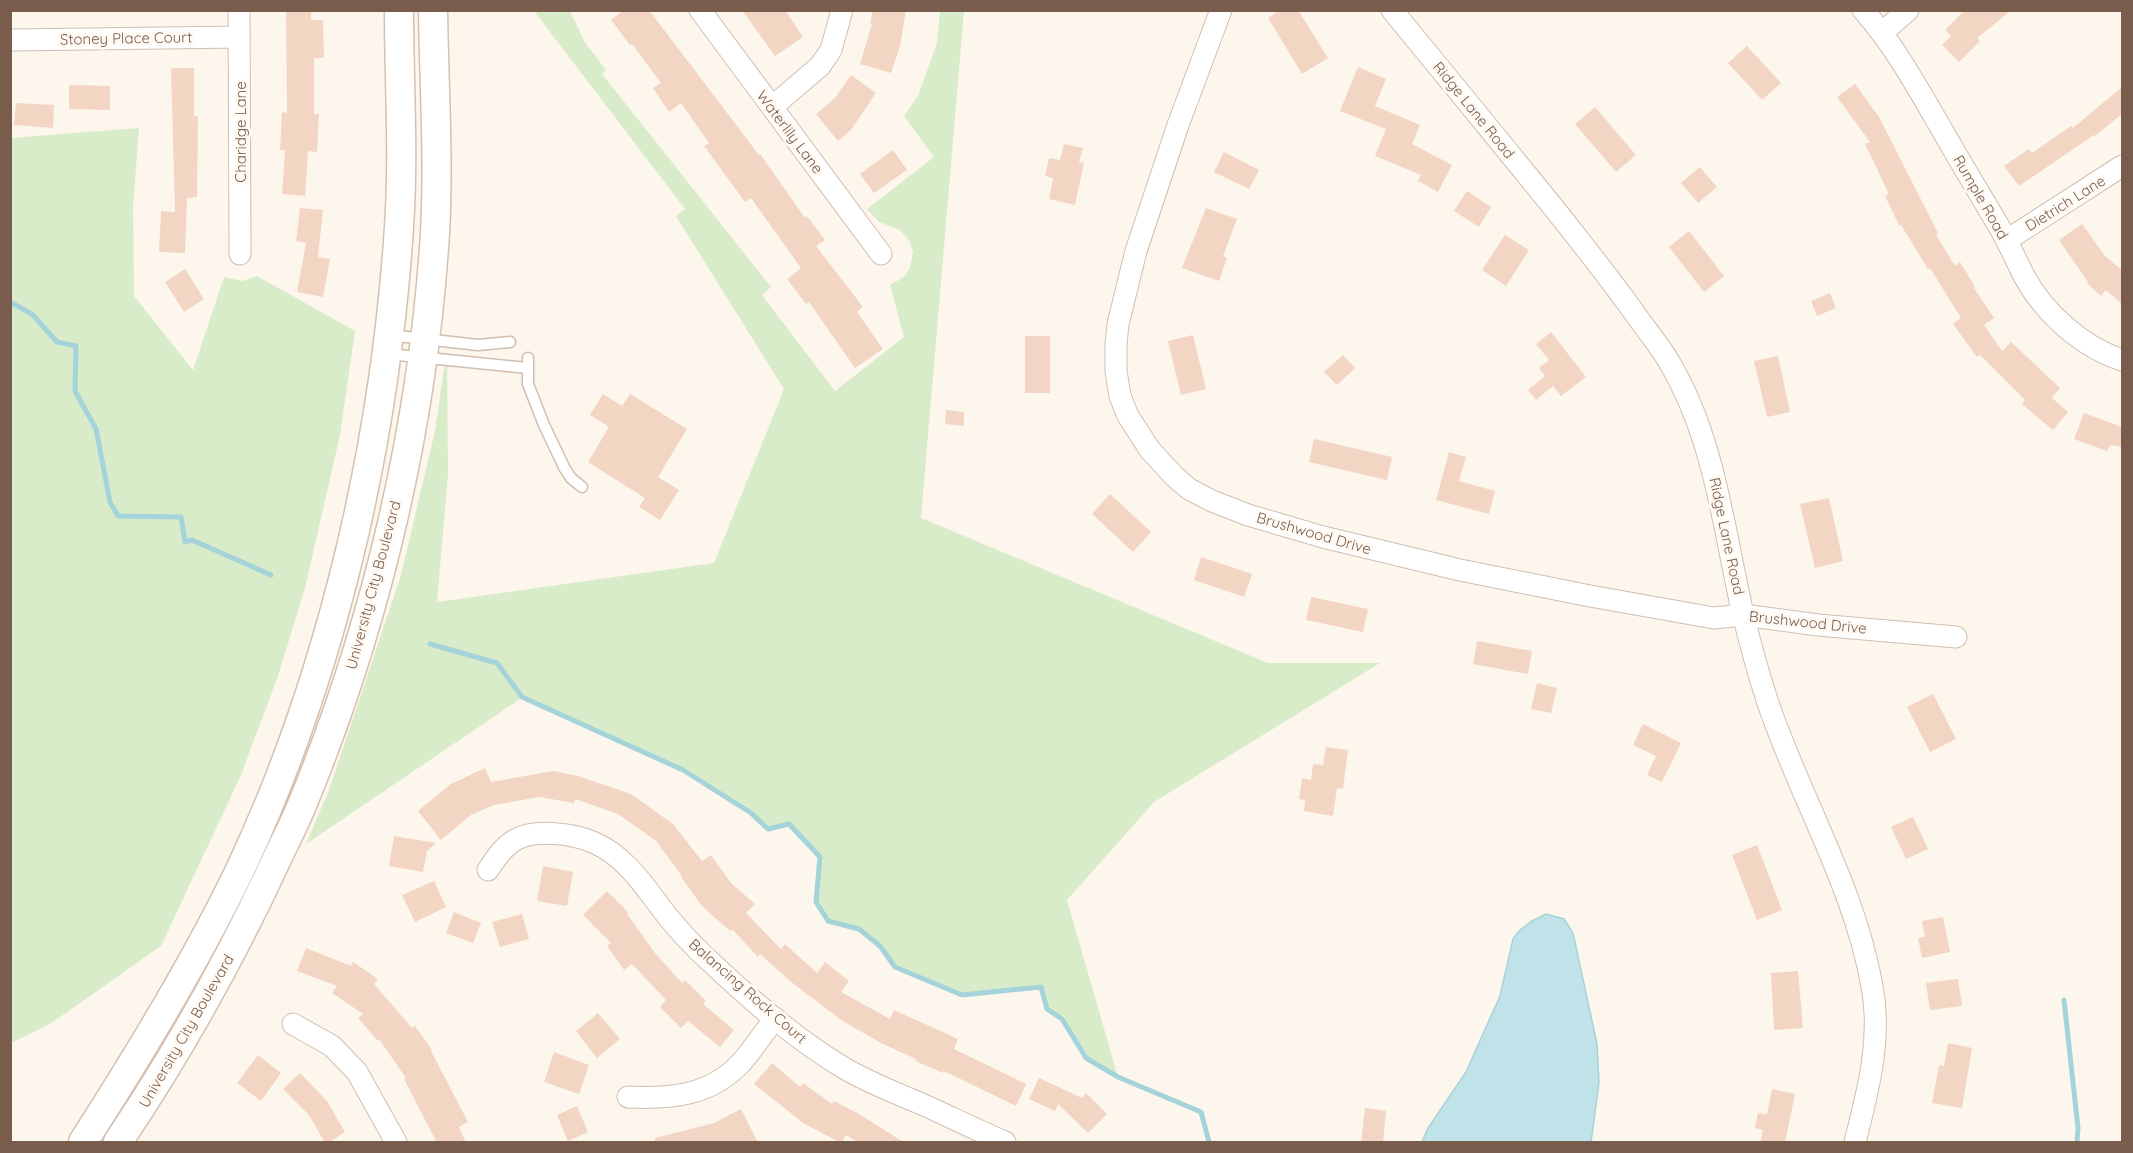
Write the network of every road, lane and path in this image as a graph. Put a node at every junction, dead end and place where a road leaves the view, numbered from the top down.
1 (239, 10) edge
2 (399, 10) edge
3 (433, 10) edge
4 (700, 10) edge
5 (842, 10) edge
6 (1221, 10) edge
7 (1392, 10) edge
8 (1863, 10) edge
9 (1908, 10) edge
10 (1883, 32) junction
11 (240, 38) junction
12 (12, 40) edge
13 (772, 107) junction
14 (2122, 166) edge
15 (2007, 240) junction
16 (240, 254) dead end
17 (881, 254) dead end
18 (510, 342) dead end
19 (388, 344) junction
20 (424, 348) junction
21 (2122, 360) edge
22 (582, 487) dead end
23 (1743, 615) junction
24 (1956, 637) dead end
25 (488, 870) dead end
26 (775, 1018) junction
27 (293, 1024) dead end
28 (628, 1097) dead end
29 (970, 1136) edge
30 (82, 1143) edge
31 (118, 1143) edge
32 (396, 1143) edge
33 (1005, 1143) edge
34 (1855, 1143) edge

1 - 11 street, Charidge Lane
2 - 19 main road, University City Boulevard
3 - 20 main road, University City Boulevard
4 - 13 street, Waterlily Lane
5 - 13 street
6 - 23 street, Brushwood Drive
7 - 23 street, Ridge Lane Road
8 - 10 street, Rumple Road
9 - 10 street
10 - 15 street, Rumple Road
11 - 12 street, Stoney Place Court
11 - 16 street, Charidge Lane
13 - 17 street, Waterlily Lane
14 - 15 street, Dietrich Lane
15 - 21 street, Rumple Road
18 - 20 lane
19 - 20 lane
19 - 20 lane
19 - 30 main road, University City Boulevard
20 - 22 lane
20 - 31 main road, University City Boulevard
23 - 24 street, Brushwood Drive
23 - 34 street, Ridge Lane Road
25 - 26 street, Balancing Rock Court
26 - 28 street
26 - 29 street, Balancing Rock Court
27 - 32 street
29 - 33 street, Balancing Rock Court

